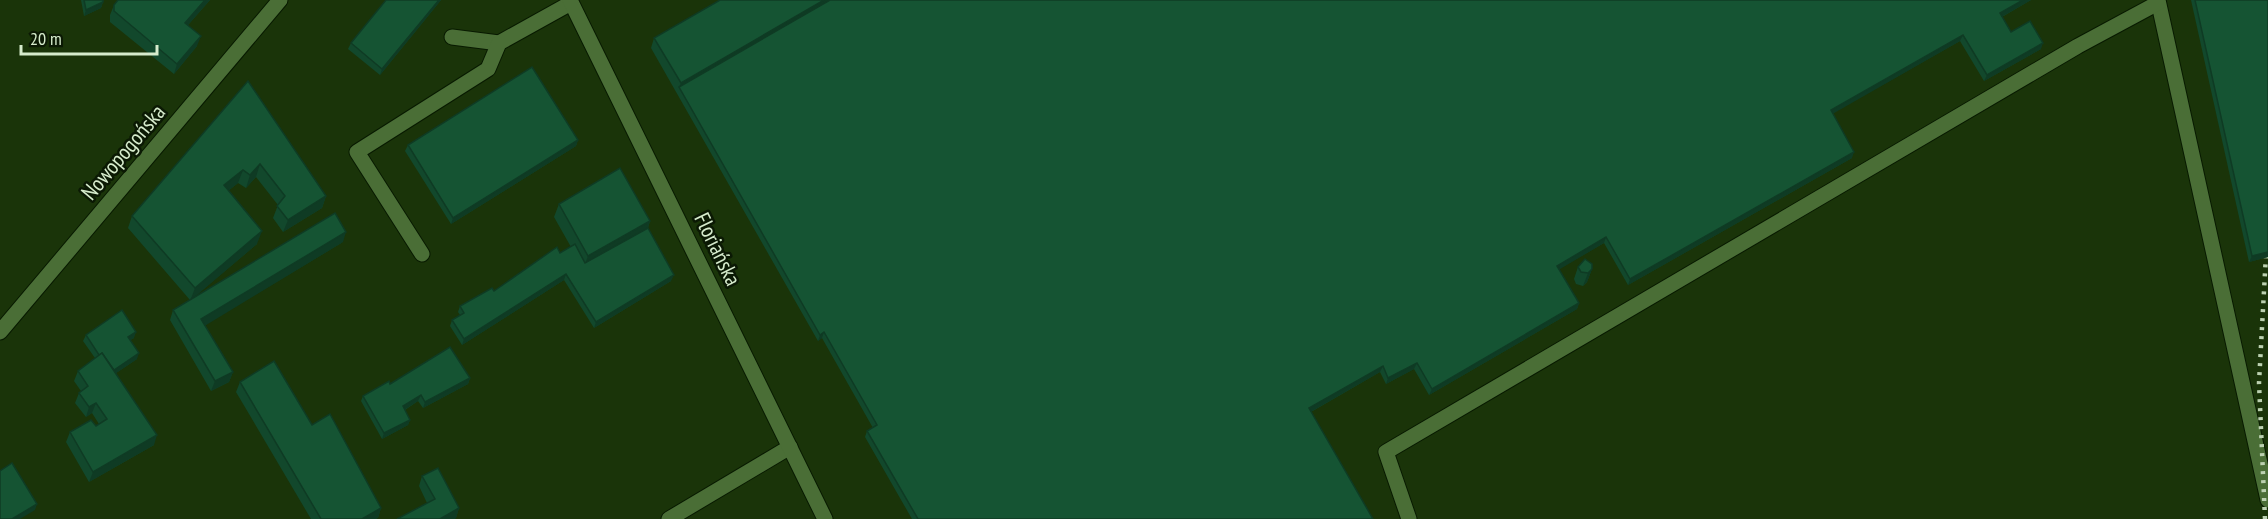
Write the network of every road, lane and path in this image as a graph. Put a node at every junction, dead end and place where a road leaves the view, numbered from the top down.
1 (280, 0) edge
2 (570, 2) edge
3 (2158, 2) edge
4 (452, 37) dead end
5 (499, 43) junction
6 (422, 254) dead end
7 (0, 332) edge
8 (790, 447) junction
9 (2268, 500) edge
10 (669, 519) edge
11 (825, 519) edge
12 (1409, 519) edge

1 - 7 street, Nowopogońska
2 - 5 street
2 - 8 street, Floriańska
3 - 9 street
3 - 12 street
4 - 5 street
5 - 6 street
8 - 10 street
8 - 11 street, Floriańska

